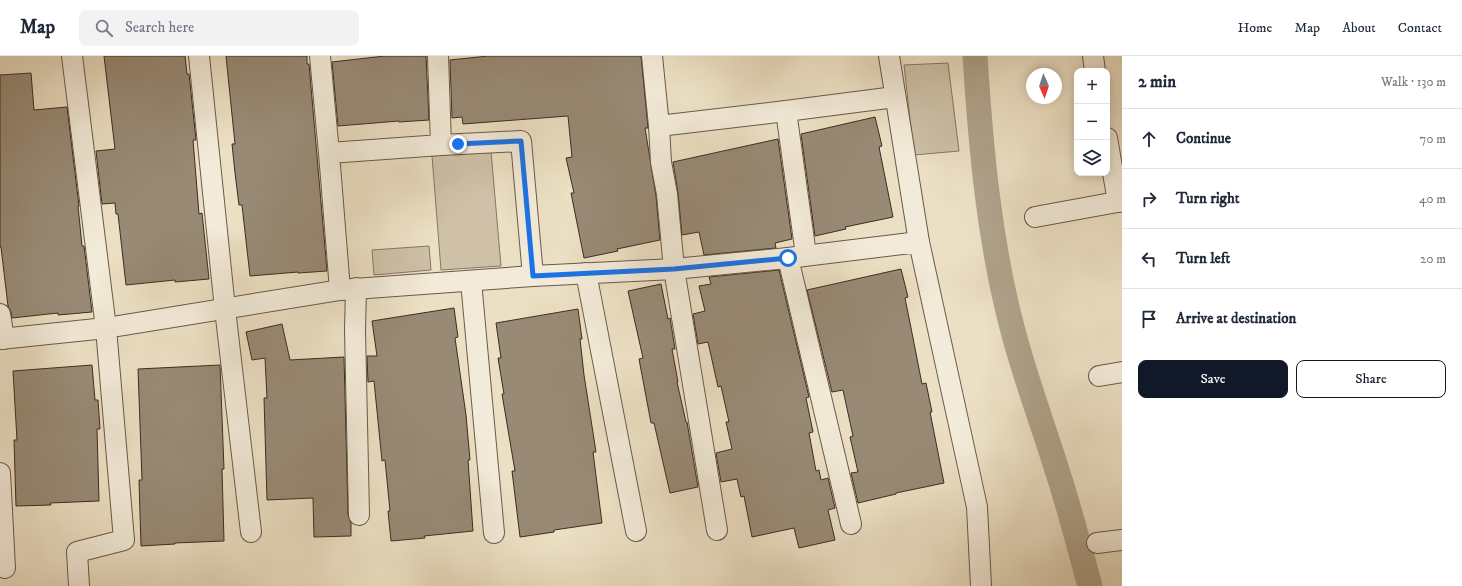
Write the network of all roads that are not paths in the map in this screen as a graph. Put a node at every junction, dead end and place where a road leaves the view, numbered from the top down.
1 (72, 56) edge
2 (199, 56) edge
3 (320, 56) edge
4 (438, 56) edge
5 (652, 56) edge
6 (890, 56) edge
7 (1093, 56) edge
8 (1095, 68) edge
9 (895, 97) junction
10 (786, 111) junction
11 (659, 126) junction
12 (1107, 140) edge
13 (441, 145) junction
14 (329, 153) junction
15 (1120, 202) edge
16 (1035, 217) dead end
17 (919, 242) junction
18 (797, 257) junction
19 (674, 269) junction
20 (586, 273) junction
21 (533, 276) junction
22 (471, 281) junction
23 (348, 289) junction
24 (225, 309) junction
25 (0, 314) edge
26 (106, 328) junction
27 (2, 339) edge
28 (1122, 372) edge
29 (1099, 376) dead end
30 (0, 474) edge
31 (359, 515) dead end
32 (851, 524) dead end
33 (717, 530) dead end
34 (636, 531) dead end
35 (251, 532) dead end
36 (494, 533) dead end
37 (1122, 540) edge
38 (1097, 543) dead end
39 (5, 568) dead end
40 (79, 586) edge
41 (981, 586) edge

1 - 26 street
2 - 24 street
3 - 14 street
4 - 13 street
5 - 11 street
6 - 9 street
7 - 8 street
9 - 10 street
9 - 17 street
10 - 11 street
10 - 18 street
11 - 19 street
12 - 15 street
13 - 14 street
13 - 21 street
14 - 23 street
15 - 16 street
17 - 18 street
17 - 41 street
18 - 19 street
18 - 32 street
19 - 20 street
19 - 33 street
20 - 21 street
20 - 34 street
21 - 22 street
22 - 23 street
22 - 36 street
23 - 24 street
23 - 31 street
24 - 26 street
24 - 35 street
25 - 27 street
26 - 27 street
26 - 40 street
28 - 29 street
30 - 39 street
37 - 38 street

